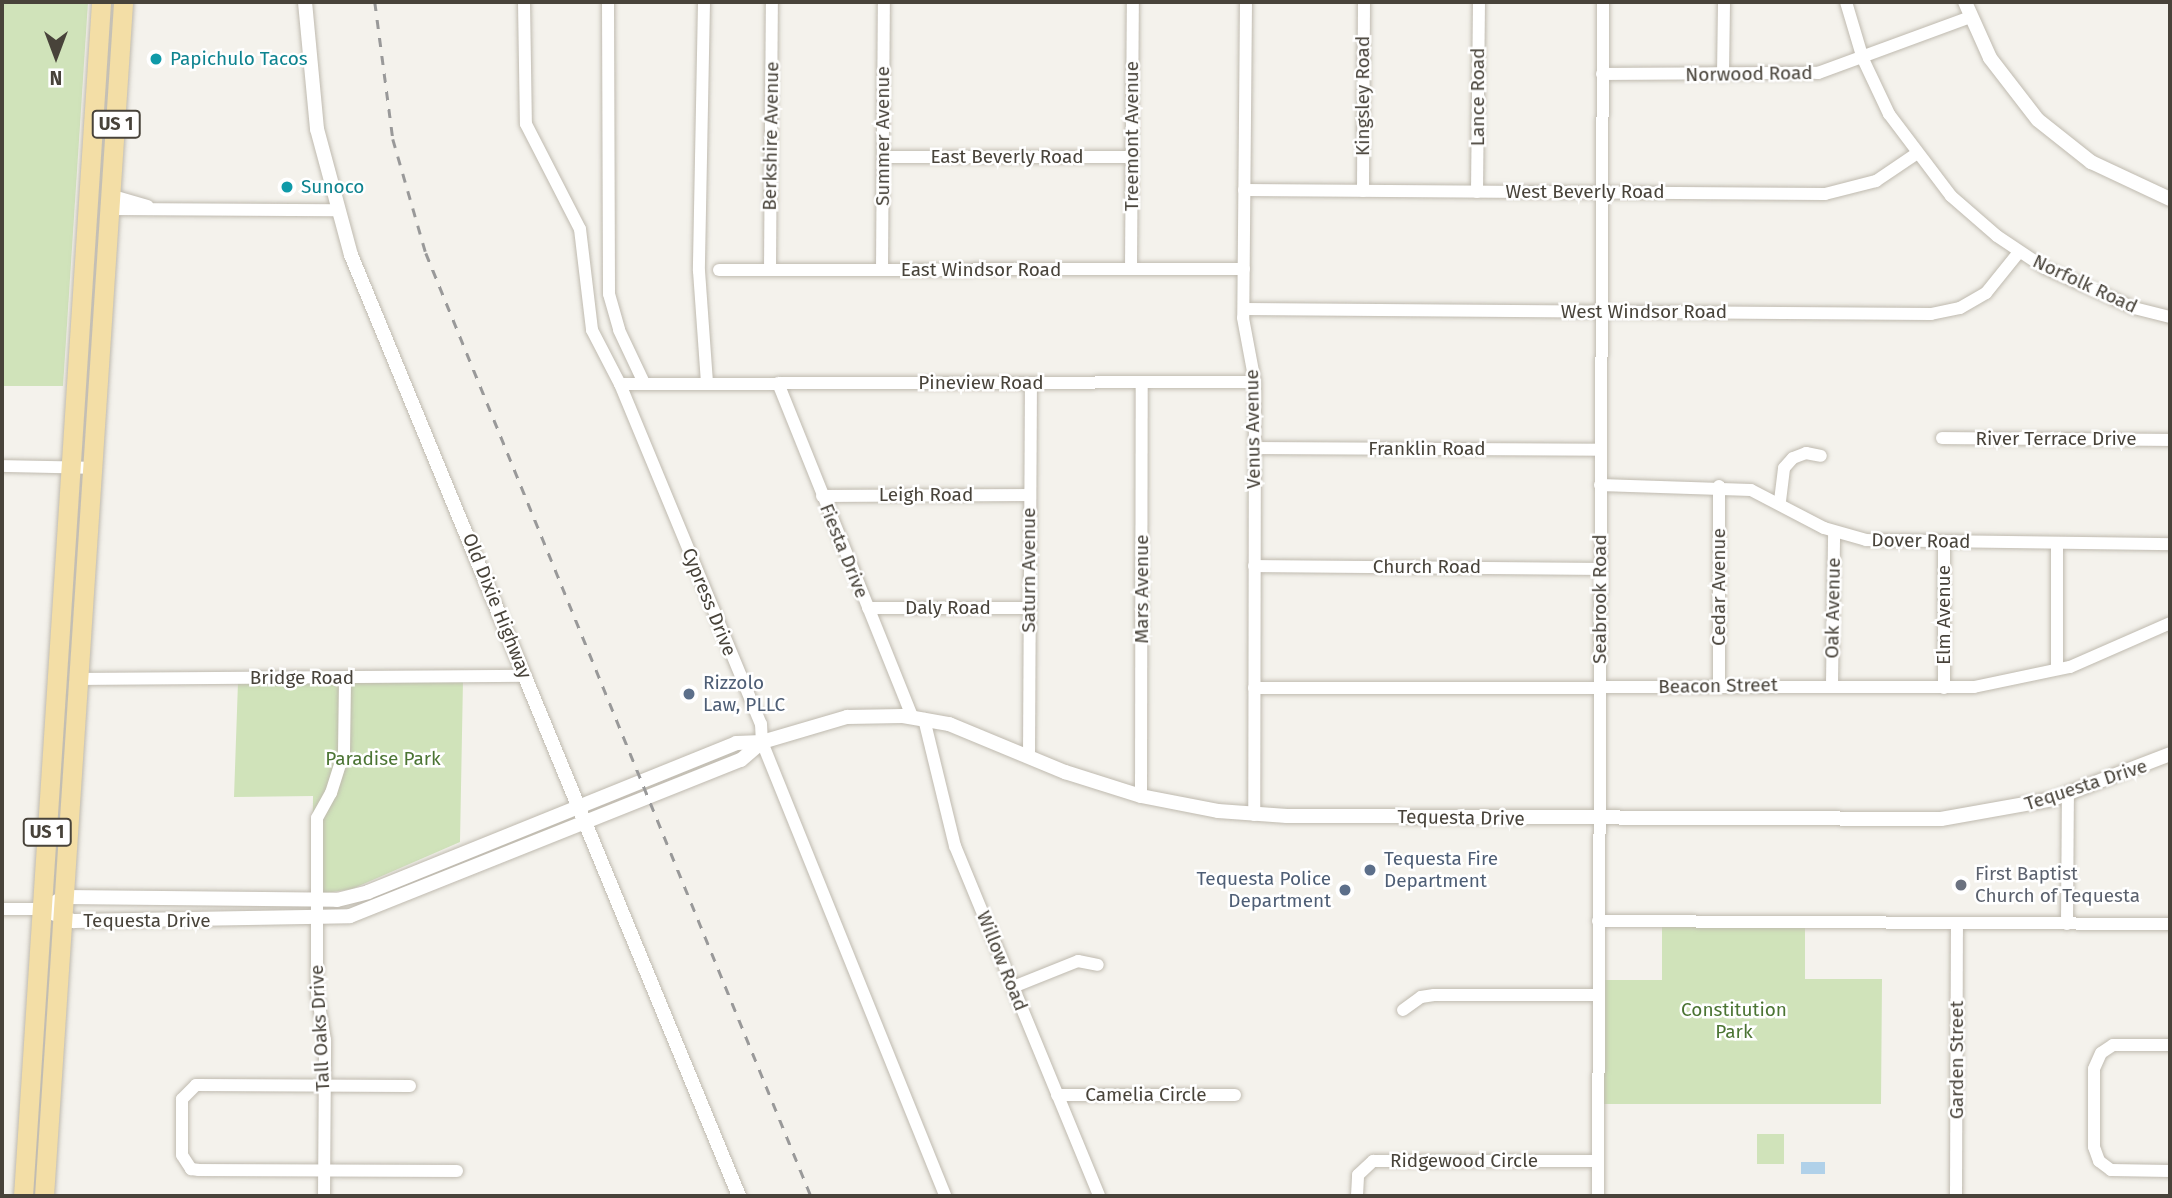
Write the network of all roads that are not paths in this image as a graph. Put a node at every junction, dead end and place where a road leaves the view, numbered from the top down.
1 (101, 2) edge
2 (123, 2) edge
3 (305, 2) edge
4 (524, 2) edge
5 (608, 2) edge
6 (704, 2) edge
7 (772, 2) edge
8 (884, 2) edge
9 (1133, 2) edge
10 (1246, 2) edge
11 (1364, 2) edge
12 (1479, 2) edge
13 (1603, 2) edge
14 (1724, 2) edge
15 (1846, 2) edge
16 (1965, 2) edge
17 (1970, 17) junction
18 (1863, 58) junction
19 (1602, 74) junction
20 (1723, 75) junction
21 (1916, 154) junction
22 (883, 157) junction
23 (1132, 157) junction
24 (92, 169) junction
25 (1244, 190) junction
26 (1363, 191) junction
27 (1477, 192) junction
28 (1601, 193) junction
29 (2170, 199) edge
30 (112, 202) junction
31 (90, 205) junction
32 (337, 210) junction
33 (109, 246) junction
34 (2019, 252) junction
35 (1244, 269) junction
36 (882, 270) junction
37 (1131, 270) junction
38 (719, 271) dead end
39 (770, 271) junction
40 (1244, 309) junction
41 (1600, 312) junction
42 (2170, 317) edge
43 (1142, 382) junction
44 (1255, 382) junction
45 (644, 383) junction
46 (707, 383) junction
47 (778, 383) junction
48 (1031, 383) junction
49 (621, 387) junction
50 (1942, 438) dead end
51 (2170, 440) edge
52 (1255, 448) junction
53 (1600, 450) junction
54 (1821, 456) dead end
55 (2, 466) edge
56 (72, 468) junction
57 (94, 468) junction
58 (1600, 485) junction
59 (1719, 486) junction
60 (1029, 495) junction
61 (822, 496) junction
62 (1780, 501) junction
63 (1834, 532) junction
64 (1944, 542) junction
65 (2057, 543) junction
66 (2170, 544) edge
67 (1254, 566) junction
68 (1600, 569) junction
69 (868, 608) junction
70 (1029, 608) junction
71 (2170, 623) edge
72 (2057, 669) junction
73 (526, 676) junction
74 (345, 677) junction
75 (79, 679) junction
76 (1832, 684) junction
77 (1600, 687) junction
78 (1719, 687) junction
79 (1254, 688) junction
80 (1944, 688) junction
81 (918, 718) junction
82 (762, 742) junction
83 (2170, 754) edge
84 (1029, 757) junction
85 (2068, 795) junction
86 (1141, 796) junction
87 (576, 807) junction
88 (1254, 815) junction
89 (1597, 819) junction
90 (583, 824) junction
91 (64, 897) junction
92 (316, 902) junction
93 (2, 909) edge
94 (42, 909) junction
95 (63, 920) junction
96 (316, 920) junction
97 (1598, 921) junction
98 (1957, 923) junction
99 (2067, 924) junction
100 (2170, 925) edge
101 (1098, 965) dead end
102 (1013, 987) junction
103 (1598, 995) junction
104 (1403, 1010) dead end
105 (2170, 1045) edge
106 (410, 1086) dead end
107 (323, 1087) junction
108 (1058, 1095) junction
109 (1235, 1095) dead end
110 (1598, 1161) junction
111 (324, 1170) junction
112 (457, 1171) dead end
113 (2170, 1171) edge
114 (23, 1196) edge
115 (44, 1196) edge
116 (324, 1196) edge
117 (739, 1196) edge
118 (944, 1196) edge
119 (1099, 1196) edge
120 (1357, 1196) edge
121 (1598, 1196) edge
122 (1956, 1196) edge

1 - 24 main road, US 1
2 - 30 main road, US 1
3 - 32 street, Old Dixie Highway
4 - 49 street, Cypress Drive
5 - 45 street
6 - 46 street
7 - 39 street, Berkshire Avenue
8 - 22 street, Summer Avenue
9 - 23 street, Treemont Avenue
10 - 25 street, Venus Avenue
11 - 26 street, Kingsley Road
12 - 27 street, Lance Road
13 - 19 street, Seabrook Road
14 - 20 street
15 - 18 street, Norfolk Road
16 - 17 street
17 - 18 street, Norwood Road
17 - 29 street
18 - 20 street, Norwood Road
18 - 21 street, Norfolk Road
19 - 20 street, Norwood Road
19 - 28 street, Seabrook Road
21 - 28 street, West Beverly Road
21 - 34 street, Norfolk Road
22 - 23 street, East Beverly Road
22 - 36 street, Summer Avenue
23 - 37 street, Treemont Avenue
24 - 30 main road
24 - 31 main road, US 1
25 - 26 street, West Beverly Road
25 - 35 street, Venus Avenue
26 - 27 street, West Beverly Road
27 - 28 street, West Beverly Road
28 - 41 street, Seabrook Road
30 - 32 street
30 - 33 main road, US 1
31 - 33 main road
31 - 56 main road, US 1
32 - 73 street, Old Dixie Highway
33 - 57 main road, US 1
34 - 41 street, West Windsor Road
34 - 42 street, Norfolk Road
35 - 37 street, East Windsor Road
35 - 40 street, Venus Avenue
36 - 37 street, East Windsor Road
36 - 39 street, East Windsor Road
38 - 39 street, East Windsor Road
40 - 41 street, West Windsor Road
40 - 44 street, Venus Avenue
41 - 53 street, Seabrook Road
43 - 44 street, Pineview Road
43 - 48 street, Pineview Road
43 - 86 street, Mars Avenue
44 - 52 street, Venus Avenue
45 - 46 street, Pineview Road
45 - 49 street, Pineview Road
46 - 47 street, Pineview Road
47 - 48 street, Pineview Road
47 - 61 street, Fiesta Drive
48 - 60 street, Saturn Avenue
49 - 82 street, Cypress Drive
50 - 51 street, River Terrace Drive
52 - 53 street, Franklin Road
52 - 67 street, Venus Avenue
53 - 58 street, Seabrook Road
54 - 62 street
55 - 56 street
56 - 57 street
56 - 94 main road, US 1
57 - 75 main road, US 1
58 - 59 street, Dover Road
58 - 68 street, Seabrook Road
59 - 62 street, Dover Road
59 - 78 street, Cedar Avenue
60 - 61 street, Leigh Road
60 - 70 street, Saturn Avenue
61 - 69 street, Fiesta Drive
62 - 63 street, Dover Road
63 - 64 street, Dover Road
63 - 76 street, Oak Avenue
64 - 65 street, Dover Road
64 - 80 street, Elm Avenue
65 - 66 street, Dover Road
65 - 72 street
67 - 68 street, Church Road
67 - 79 street, Venus Avenue
68 - 77 street, Seabrook Road
69 - 70 street, Daly Road
69 - 81 street, Fiesta Drive
70 - 84 street, Saturn Avenue
71 - 72 street, Beacon Street
72 - 80 street, Beacon Street
73 - 74 street, Bridge Road
73 - 87 street, Old Dixie Highway
74 - 75 street, Bridge Road
74 - 92 street, Tall Oaks Drive
75 - 91 main road, US 1
76 - 78 street, Beacon Street
76 - 80 street, Beacon Street
77 - 78 street, Beacon Street
77 - 79 street, Beacon Street
77 - 89 street, Seabrook Road
79 - 88 street, Venus Avenue
81 - 82 street, Tequesta Drive
81 - 84 street, Tequesta Drive
81 - 102 street, Willow Road
82 - 87 street, Tequesta Drive
82 - 90 street, Tequesta Drive
82 - 118 street, Cypress Drive
83 - 85 street, Tequesta Drive
84 - 86 street, Tequesta Drive
85 - 89 street, Tequesta Drive
85 - 99 street
86 - 88 street, Tequesta Drive
87 - 90 street, Old Dixie Highway
87 - 92 street, Tequesta Drive
88 - 89 street, Tequesta Drive
89 - 97 street, Seabrook Road
90 - 96 street, Tequesta Drive
90 - 117 street, Old Dixie Highway
91 - 92 street, Tequesta Drive
91 - 94 street, Tequesta Drive
91 - 95 main road, US 1
92 - 96 street, Tall Oaks Drive
93 - 94 street
94 - 95 street, Tequesta Drive
94 - 114 main road, US 1
95 - 96 street, Tequesta Drive
95 - 115 main road, US 1
96 - 107 street, Tall Oaks Drive
97 - 98 street
97 - 103 street, Seabrook Road
98 - 99 street
98 - 122 street, Garden Street
99 - 100 street
101 - 102 street
102 - 108 street, Willow Road
103 - 104 street
103 - 110 street, Seabrook Road
105 - 113 street
106 - 107 street
107 - 111 street, Tall Oaks Drive
107 - 111 street
108 - 109 street, Camelia Circle
108 - 119 street, Willow Road
110 - 120 street, Ridgewood Circle
110 - 121 street, Seabrook Road
111 - 112 street
111 - 116 street, Tall Oaks Drive

